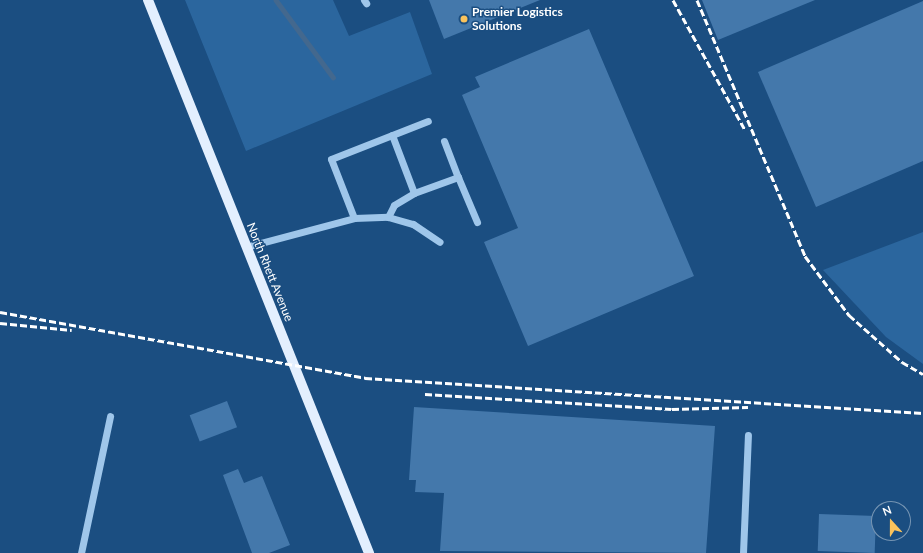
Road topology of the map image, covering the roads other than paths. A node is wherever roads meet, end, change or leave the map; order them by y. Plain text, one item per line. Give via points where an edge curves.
1 (148, 0) edge
2 (428, 121) dead end
3 (392, 135) junction
4 (444, 142) dead end
5 (458, 177) junction
6 (414, 193) junction
7 (388, 217) junction
8 (354, 218) junction
9 (477, 222) dead end
10 (440, 242) dead end
11 (246, 247) junction
12 (110, 416) dead end
13 (748, 435) dead end
14 (81, 553) edge
15 (369, 553) edge
16 (743, 553) edge

1 - 11 main road, North Rhett Avenue
2 - 3 lane
3 - 6 lane
3 - 8 lane via 331,159
4 - 5 lane
5 - 6 lane
5 - 9 lane
6 - 7 lane via 394,205
7 - 8 lane
7 - 10 lane via 414,224
8 - 11 lane
11 - 15 main road, North Rhett Avenue
12 - 14 lane
13 - 16 lane

